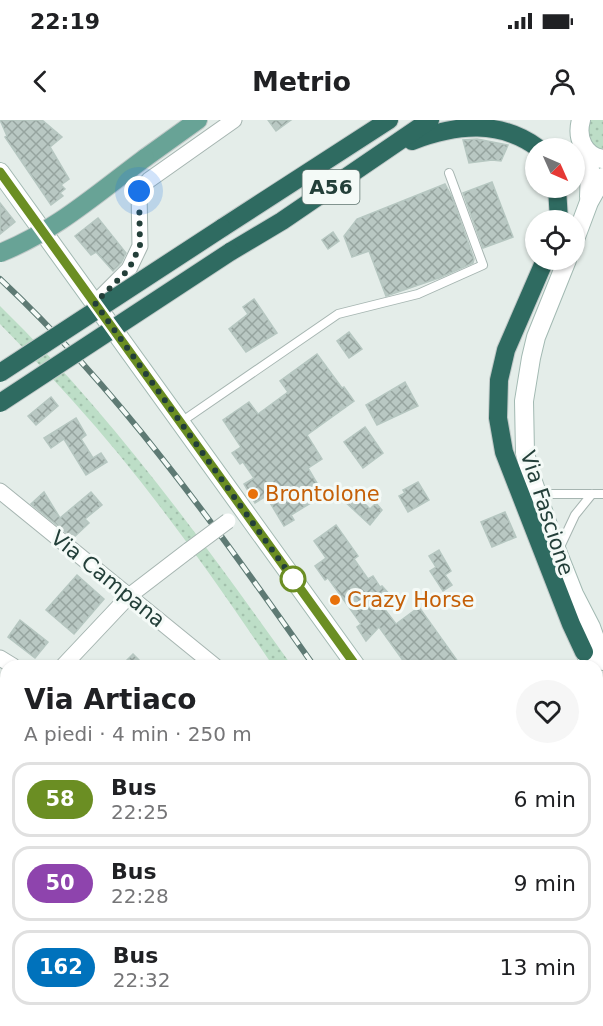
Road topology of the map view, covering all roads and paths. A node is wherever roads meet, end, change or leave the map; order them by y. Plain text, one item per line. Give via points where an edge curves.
1 (198, 120) edge
2 (234, 120) edge
3 (389, 120) edge
4 (430, 120) edge
5 (581, 120) edge
6 (527, 138) edge
7 (581, 138) edge
8 (585, 148) edge
9 (585, 151) edge
10 (383, 152) junction
11 (603, 159) edge
12 (0, 172) edge
13 (449, 173) dead end
14 (603, 177) edge
15 (589, 202) junction
16 (585, 213) edge
17 (0, 253) edge
18 (542, 270) edge
19 (563, 270) edge
20 (95, 303) junction
21 (0, 373) edge
22 (0, 403) edge
23 (180, 423) junction
24 (0, 491) edge
25 (537, 494) junction
26 (592, 494) junction
27 (603, 494) edge
28 (243, 510) junction
29 (557, 551) junction
30 (574, 594) junction
31 (129, 596) junction
32 (587, 659) edge
33 (69, 660) edge
34 (208, 660) edge
35 (352, 660) edge
36 (603, 660) edge

1 - 17 main road, bridge via 52,226
2 - 20 street via 139,191 140,246 129,269
3 - 21 highway, A56, bridge
4 - 10 highway, A56
5 - 7 main road
6 - 10 highway via 509,127 468,123
8 - 11 main road
9 - 15 main road via 590,169
10 - 22 highway, A56, bridge
12 - 20 main road
13 - 23 lane via 483,265 418,294 338,314
14 - 15 main road
15 - 16 main road
18 - 32 highway via 506,350 499,380 498,418 504,452
19 - 25 main road, Via Fascione via 536,337 526,381 525,453
20 - 23 main road
23 - 28 main road
24 - 31 street, Via Campana
25 - 26 lane
25 - 29 main road, Via Fascione
26 - 27 lane
26 - 29 lane via 574,515
28 - 31 street, bridge
28 - 35 main road
29 - 30 main road, Via Fascione
30 - 32 main road, Via Fascione
30 - 36 main road, Via Fascione
31 - 33 street
31 - 34 street, Via Campana

